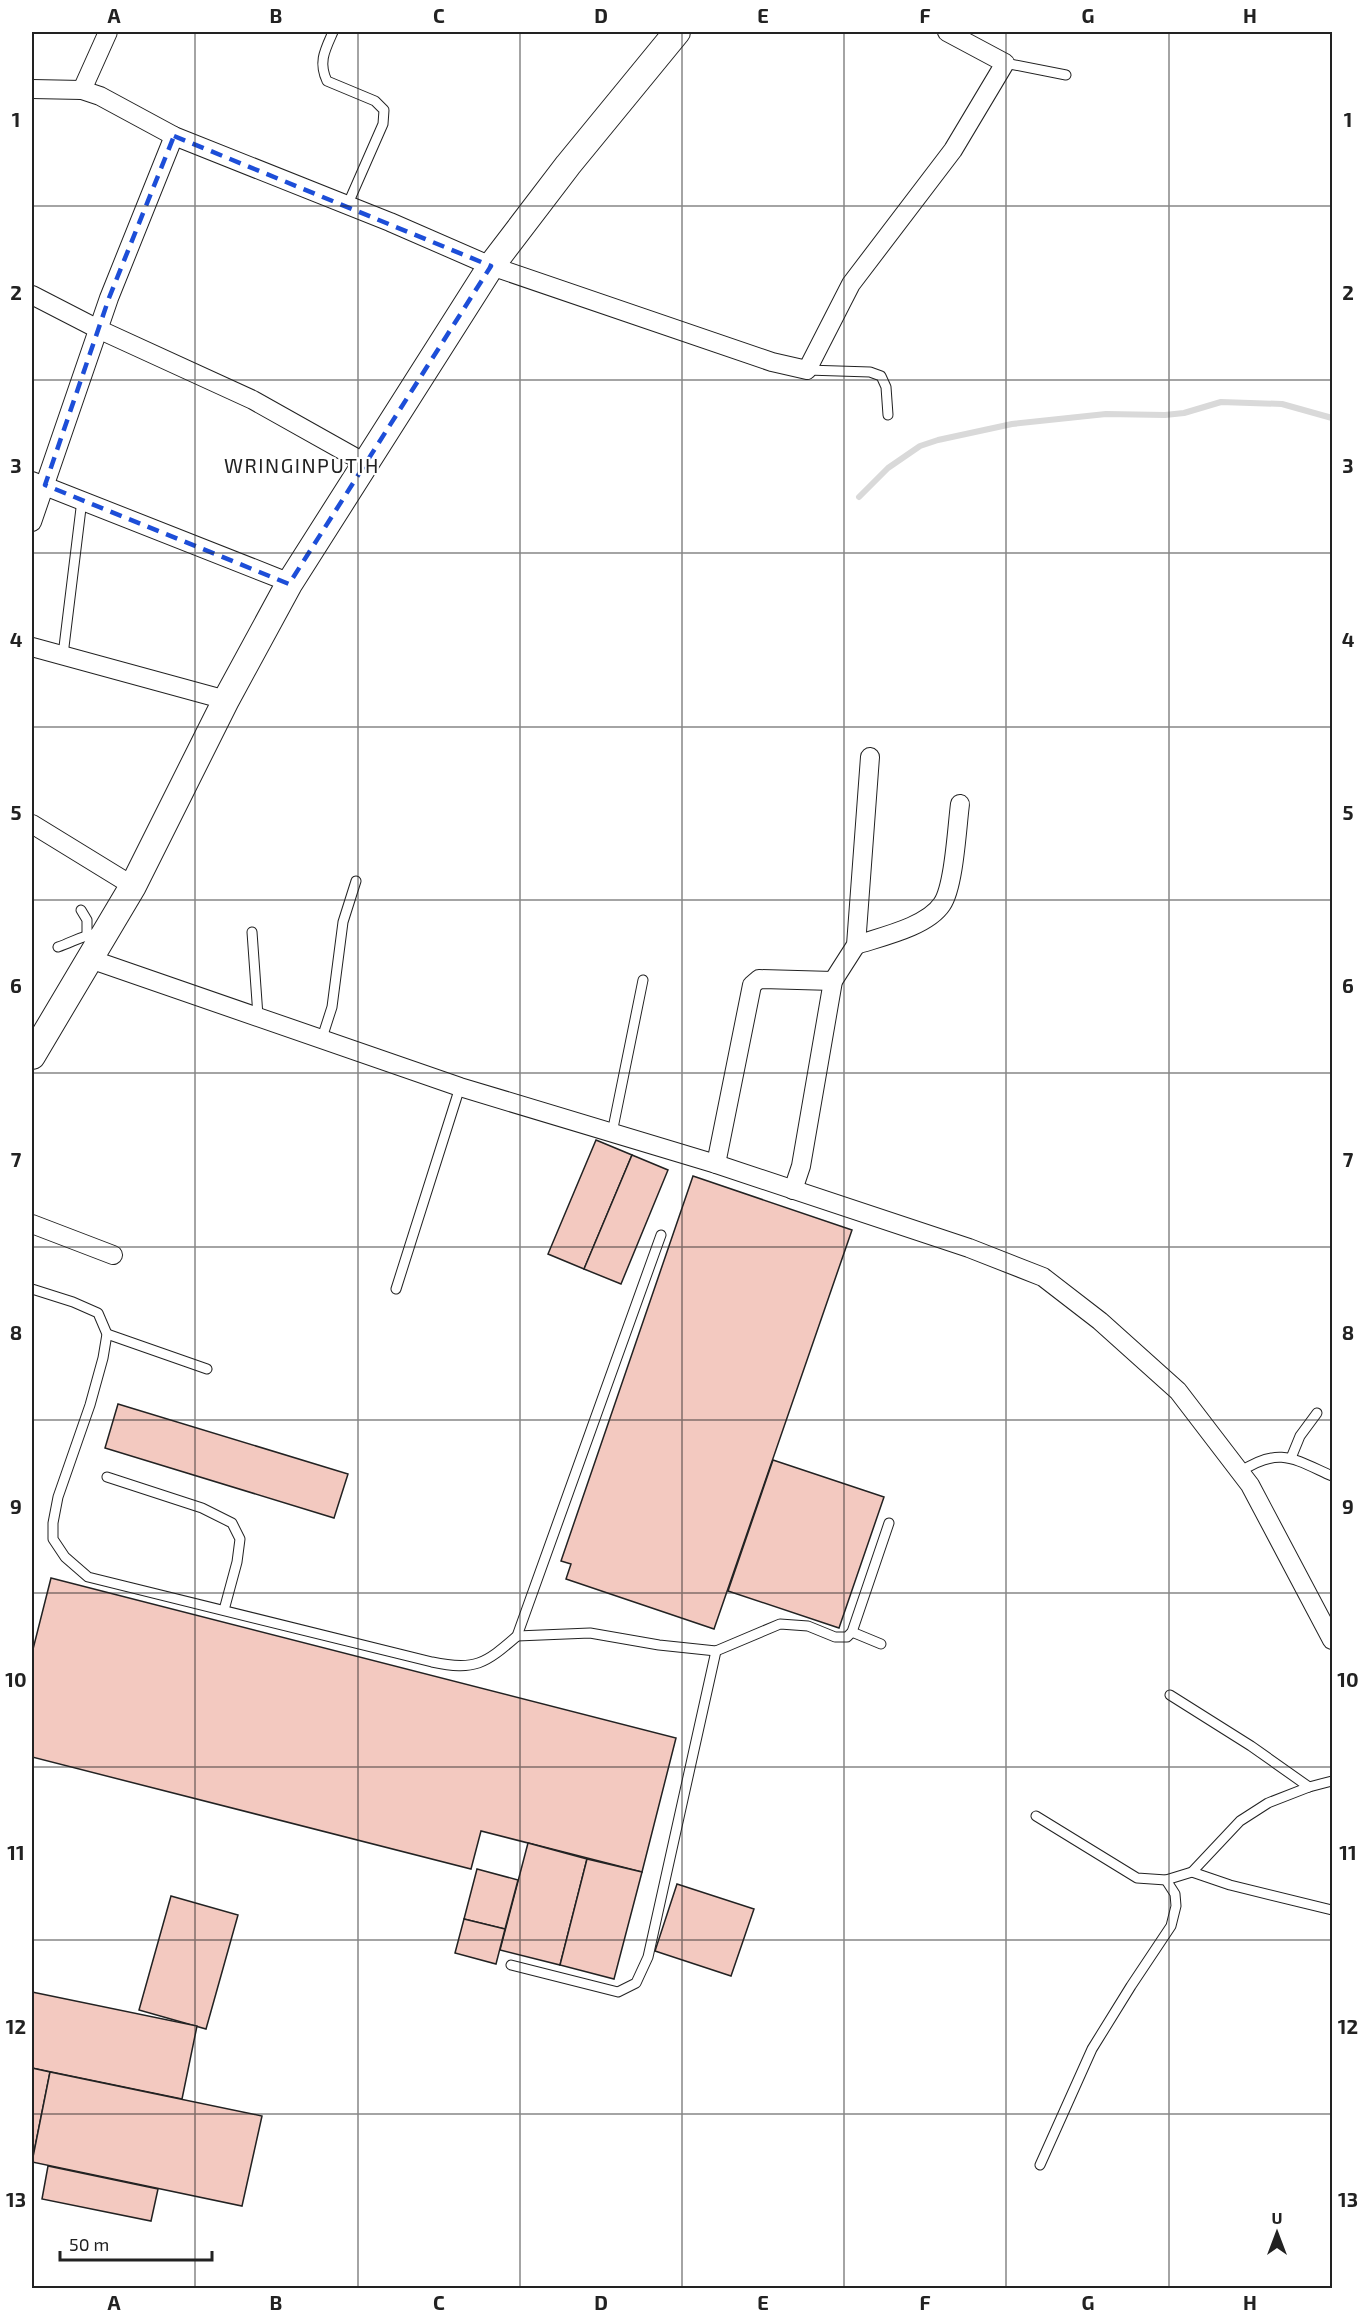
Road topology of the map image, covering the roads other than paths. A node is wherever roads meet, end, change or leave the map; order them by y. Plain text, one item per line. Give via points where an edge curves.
1 (108, 32) edge
2 (333, 32) edge
3 (676, 32) edge
4 (947, 32) edge
5 (1005, 63) junction
6 (1066, 75) dead end
7 (32, 89) edge
8 (82, 90) junction
9 (174, 136) junction
10 (347, 206) junction
11 (491, 266) junction
12 (32, 295) edge
13 (98, 329) junction
14 (807, 370) junction
15 (888, 416) dead end
16 (367, 464) junction
17 (38, 483) edge
18 (82, 500) junction
19 (32, 522) edge
20 (289, 584) junction
21 (32, 647) edge
22 (63, 655) junction
23 (226, 700) junction
24 (870, 757) dead end
25 (960, 804) dead end
26 (32, 824) edge
27 (356, 880) dead end
28 (133, 886) junction
29 (81, 910) dead end
30 (252, 932) dead end
31 (93, 943) junction
32 (855, 945) junction
33 (58, 947) dead end
34 (643, 980) dead end
35 (833, 981) junction
36 (258, 1016) junction
37 (322, 1038) junction
38 (32, 1056) edge
39 (460, 1087) junction
40 (612, 1133) junction
41 (716, 1164) junction
42 (793, 1190) junction
43 (32, 1224) edge
44 (662, 1235) dead end
45 (113, 1256) dead end
46 (32, 1288) edge
47 (396, 1289) dead end
48 (107, 1334) junction
49 (207, 1369) dead end
50 (1317, 1413) dead end
51 (1291, 1458) junction
52 (1240, 1472) junction
53 (1332, 1476) edge
54 (107, 1477) dead end
55 (889, 1523) dead end
56 (224, 1610) junction
57 (852, 1632) junction
58 (517, 1636) junction
59 (1332, 1640) edge
60 (881, 1644) dead end
61 (716, 1651) junction
62 (1170, 1695) dead end
63 (1332, 1781) edge
64 (1309, 1786) junction
65 (1036, 1816) dead end
66 (1192, 1872) junction
67 (1166, 1880) junction
68 (1332, 1910) edge
69 (511, 1965) dead end
70 (1040, 2165) dead end

1 - 8 street
2 - 10 lane via 321,59 327,81 375,100 384,110 383,124
3 - 11 main road
4 - 5 street
5 - 6 lane
5 - 14 street via 953,150 850,284
7 - 8 street
8 - 9 street via 127,109
9 - 10 street
9 - 13 street
10 - 11 street
11 - 14 street via 772,362
11 - 16 main road
12 - 13 street
13 - 16 street via 253,400
13 - 17 street
14 - 15 lane via 870,372 881,376 886,387
16 - 20 main road
17 - 18 street
17 - 19 street
18 - 20 street
18 - 22 lane
20 - 23 main road
21 - 22 street
22 - 23 street
23 - 28 main road
24 - 32 street
25 - 32 street via 950,881 943,904 911,926
26 - 28 street
27 - 37 lane via 343,922 332,1006
28 - 31 main road
29 - 31 lane
30 - 36 lane
31 - 33 lane via 74,942
31 - 36 street
31 - 38 main road
32 - 35 street
34 - 40 lane
35 - 41 street via 759,979 752,985
35 - 42 street via 801,1166
36 - 37 street
37 - 39 street
39 - 40 street
39 - 47 lane
40 - 41 street
41 - 42 street
42 - 52 street via 969,1248 1043,1277 1100,1321 1178,1392
43 - 45 street
44 - 58 lane
46 - 48 lane via 98,1313
48 - 49 lane
48 - 56 lane via 90,1405 58,1497 53,1539 65,1557 88,1577
50 - 51 lane via 1300,1436
51 - 52 lane via 1269,1457
51 - 53 lane
52 - 59 street
54 - 56 lane via 202,1508 232,1523 240,1539
55 - 57 lane
56 - 58 lane via 449,1665 481,1664
57 - 60 lane
57 - 61 lane via 847,1637 835,1637 808,1626 780,1624
58 - 61 lane via 591,1633 659,1646
61 - 69 lane via 648,1957 636,1983 618,1992
62 - 64 lane
63 - 64 lane
64 - 66 lane via 1268,1803 1240,1821
65 - 67 lane via 1137,1878
66 - 67 lane
66 - 68 lane
67 - 70 lane via 1175,1894 1171,1926 1092,2049

